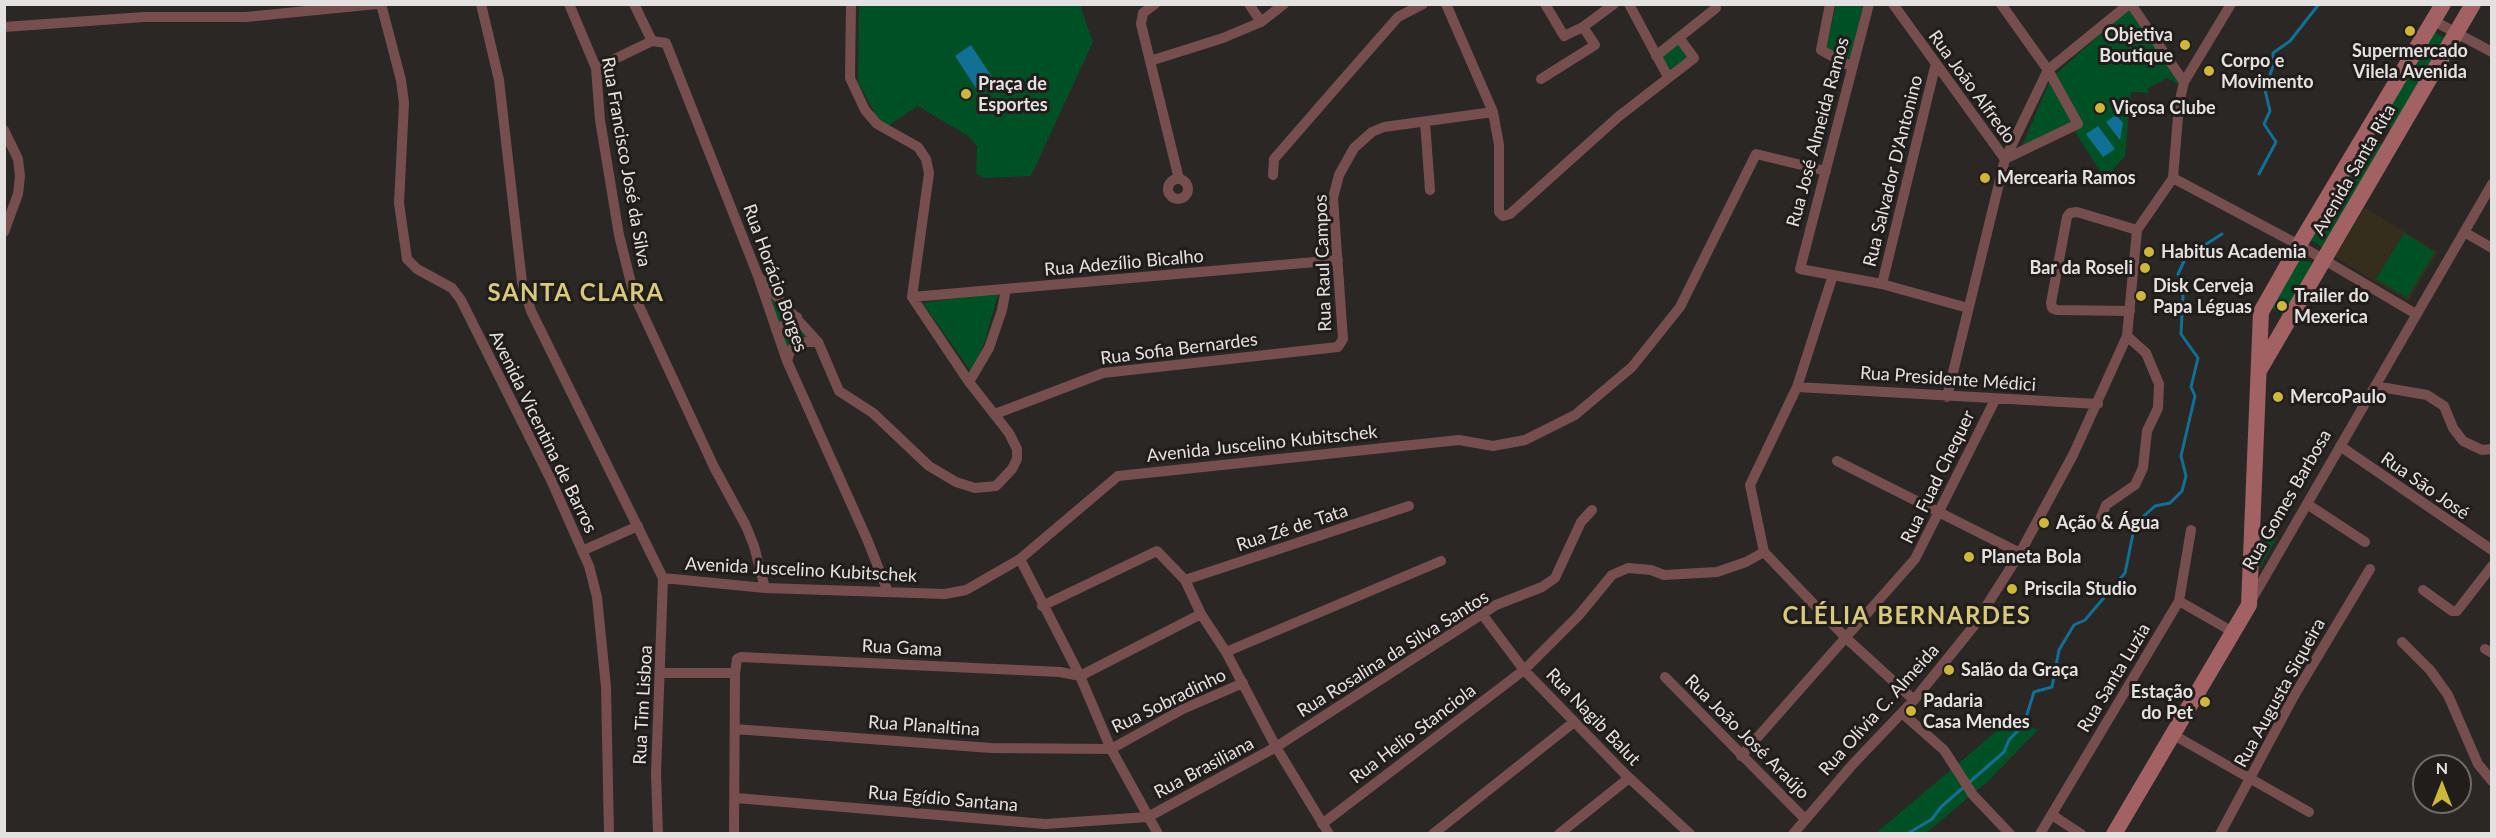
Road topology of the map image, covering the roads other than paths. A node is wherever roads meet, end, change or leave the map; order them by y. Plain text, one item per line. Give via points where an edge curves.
1 (379, 4) edge
2 (481, 4) edge
3 (569, 4) edge
4 (634, 4) edge
5 (851, 4) edge
6 (1155, 4) edge
7 (1249, 4) edge
8 (1284, 4) edge
9 (1423, 4) edge
10 (1446, 4) edge
11 (1545, 4) edge
12 (1614, 4) edge
13 (1629, 4) edge
14 (1830, 4) edge
15 (1869, 4) edge
16 (1893, 4) edge
17 (2001, 4) edge
18 (2130, 4) edge
19 (2231, 4) edge
20 (2443, 4) edge
21 (2473, 4) edge
22 (1716, 8) dead end
23 (2434, 21) junction
24 (1261, 22) junction
25 (4, 27) edge
26 (1583, 27) junction
27 (2457, 32) junction
28 (1680, 39) junction
29 (652, 41) junction
30 (2492, 52) edge
31 (1656, 56) junction
32 (1150, 61) junction
33 (1852, 67) junction
34 (1935, 67) junction
35 (596, 68) junction
36 (2048, 70) junction
37 (1668, 77) junction
38 (1541, 79) dead end
39 (2184, 82) junction
40 (1492, 112) junction
41 (1425, 122) junction
42 (2370, 127) junction
43 (4, 130) edge
44 (2393, 141) junction
45 (2004, 159) junction
46 (1826, 171) junction
47 (1273, 175) dead end
48 (1179, 178) dead end
49 (2173, 178) junction
50 (2492, 184) edge
51 (1430, 190) dead end
52 (2137, 230) junction
53 (4, 232) edge
54 (2464, 232) junction
55 (2299, 245) junction
56 (2492, 248) edge
57 (1338, 260) junction
58 (2323, 261) junction
59 (1833, 274) junction
60 (758, 276) junction
61 (1882, 284) junction
62 (1006, 289) junction
63 (912, 297) junction
64 (1968, 308) junction
65 (2130, 311) junction
66 (2261, 312) junction
67 (2416, 314) junction
68 (797, 317) junction
69 (2286, 325) junction
70 (776, 330) junction
71 (2127, 336) junction
72 (818, 342) junction
73 (1338, 347) joint
74 (787, 361) junction
75 (2260, 370) junction
76 (969, 382) junction
77 (2375, 386) junction
78 (1797, 387) junction
79 (1947, 397) junction
80 (1995, 400) junction
81 (2098, 404) junction
82 (995, 414) junction
83 (2340, 446) junction
84 (2492, 449) edge
85 (1837, 461) dead end
86 (2307, 504) junction
87 (1409, 506) dead end
88 (1592, 510) dead end
89 (1941, 512) junction
90 (2100, 520) dead end
91 (638, 526) junction
92 (2191, 530) dead end
93 (2365, 542) dead end
94 (582, 550) junction
95 (2492, 550) edge
96 (1764, 552) junction
97 (2020, 553) junction
98 (1020, 559) junction
99 (1441, 561) dead end
100 (2492, 566) edge
101 (2370, 568) dead end
102 (663, 578) junction
103 (1185, 580) junction
104 (765, 588) junction
105 (2423, 590) dead end
106 (888, 592) junction
107 (2179, 601) junction
108 (2249, 605) junction
109 (1042, 606) junction
110 (1201, 614) junction
111 (1482, 614) junction
112 (2233, 632) junction
113 (1846, 638) junction
114 (2402, 642) dead end
115 (1226, 652) junction
116 (1524, 670) junction
117 (662, 673) junction
118 (735, 673) junction
119 (1080, 676) junction
120 (1665, 677) dead end
121 (1243, 683) junction
122 (1914, 700) junction
123 (1902, 713) junction
124 (1574, 722) junction
125 (735, 729) junction
126 (2172, 734) junction
127 (1276, 747) junction
128 (1111, 749) junction
129 (1741, 756) junction
130 (1629, 778) junction
131 (2250, 778) junction
132 (2492, 781) edge
133 (736, 798) junction
134 (2309, 812) dead end
135 (2052, 814) junction
136 (1148, 817) junction
137 (1805, 819) junction
138 (1322, 824) junction
139 (609, 834) edge
140 (658, 834) edge
141 (734, 834) edge
142 (1158, 834) edge
143 (1329, 834) edge
144 (1432, 834) edge
145 (1559, 834) edge
146 (1690, 834) edge
147 (1793, 834) edge
148 (2010, 834) edge
149 (2040, 834) edge
150 (2081, 834) edge
151 (2114, 834) edge
152 (2220, 834) edge

1 - 25 street via 246,17 132,18
1 - 94 street, Avenida Vicentina de Barros via 404,103 399,203 407,259 452,288 461,300
2 - 91 street via 499,80 522,282 531,311
3 - 35 street, Rua Francisco José da Silva
4 - 29 street
5 - 63 street via 850,78 865,110 877,124 918,147 926,159 928,173
6 - 32 street via 1143,13 1141,24
7 - 24 street
8 - 24 street
9 - 47 street via 1398,18 1334,90 1274,159
10 - 40 street
11 - 26 street via 1564,36
12 - 26 street
13 - 31 street
14 - 33 street via 1821,51
15 - 33 street, Rua José Almeida Ramos
16 - 34 street, Rua João Alfredo
17 - 36 street
18 - 36 street
18 - 39 street
19 - 39 street
20 - 23 street, Avenida Santa Rita
21 - 27 street, Avenida Santa Rita
22 - 28 street
23 - 27 street
23 - 42 street, Avenida Santa Rita
24 - 32 street via 1191,50
26 - 38 street via 1595,45
27 - 30 street
27 - 44 street, Avenida Santa Rita
28 - 31 street
28 - 37 street via 1694,58
29 - 35 street
29 - 60 street, Rua Horácio Borges via 662,41 670,49
31 - 37 street
32 - 48 street
33 - 46 street, Rua José Almeida Ramos
34 - 45 street, Rua João Alfredo
34 - 61 street, Rua Salvador D'Antonino
35 - 104 street, Rua Francisco José da Silva via 600,120 619,235 634,295 714,467 746,526
36 - 45 street
36 - 45 street via 2078,124
37 - 40 street via 1503,216 1499,212 1499,144
39 - 49 street
40 - 41 street, Rua Raul Campos
41 - 51 street
41 - 57 street, Rua Raul Campos via 1384,127 1363,139 1349,156 1333,198
42 - 44 street
42 - 55 street, Avenida Santa Rita
43 - 53 street via 18,159 20,176 18,194
44 - 58 street, Avenida Santa Rita
45 - 64 street
46 - 59 street, Rua José Almeida Ramos via 1800,268
46 - 98 street, Avenida Juscelino Kubitschek via 1756,154 1680,307 1632,367 1575,415 1525,440 1492,446 1459,440 1118,476
49 - 52 street
49 - 55 street
50 - 54 street, Rua Gomes Barbosa
52 - 65 street, Rua Olívia C. Almeida
52 - 65 street via 2070,213 2051,303 2057,310
54 - 56 street
54 - 67 street, Rua Gomes Barbosa
55 - 58 street
55 - 66 street, Avenida Santa Rita
57 - 62 street, Rua Adezílio Bicalho
57 - 73 street, Rua Raul Campos via 1343,339
58 - 67 street
58 - 69 street, Avenida Santa Rita
59 - 61 street
59 - 78 street
60 - 68 street
60 - 70 street, Rua Horácio Borges
61 - 64 street
62 - 63 street, Rua Adezílio Bicalho
62 - 76 street via 989,348
63 - 76 street
64 - 79 street
65 - 71 street, Rua Olívia C. Almeida
66 - 69 street
66 - 75 street, Avenida Santa Rita
67 - 77 street, Rua Gomes Barbosa
68 - 70 street
68 - 72 street
69 - 75 street, Avenida Santa Rita
70 - 74 street, Rua Horácio Borges
71 - 81 street, Rua Olívia C. Almeida
71 - 90 street via 2146,353 2159,384 2158,408 2147,431 2143,468 2135,485 2106,505
72 - 74 street via 797,342
72 - 82 street via 839,391 873,413 929,466 956,482 975,488 996,486 1017,459 1017,449
73 - 82 street, Rua Sofia Bernardes via 1103,373
74 - 106 street, Rua Horácio Borges
75 - 108 street
76 - 82 street
77 - 83 street, Rua Gomes Barbosa
77 - 84 street via 2427,395 2444,406 2463,441 2482,450
78 - 79 street, Rua Presidente Médici
78 - 96 street via 1750,485
79 - 80 street, Rua Presidente Médici
80 - 81 street, Rua Presidente Médici
80 - 89 street, Rua Fuad Chequer
81 - 97 street, Rua Olívia C. Almeida
83 - 86 street, Rua Gomes Barbosa
83 - 95 street, Rua São José
85 - 89 street
86 - 93 street
86 - 108 street, Rua Gomes Barbosa
87 - 103 street, Rua Zé de Tata
88 - 111 street, Rua Rosalina da Silva Santos via 1581,522 1555,578
89 - 97 street
89 - 113 street, Rua Fuad Chequer via 1916,559
91 - 94 street
91 - 102 street
92 - 107 street, Rua Santa Luzia
94 - 139 street, Avenida Vicentina de Barros via 597,597 602,633
96 - 113 street
96 - 116 street, Rua Helio Stanciola via 1716,572 1664,574 1628,568 1612,575
97 - 122 street, Rua Olívia C. Almeida via 1973,627
98 - 106 street, Avenida Juscelino Kubitschek via 966,590 945,594
98 - 109 street
99 - 115 street
100 - 105 street via 2457,611
101 - 131 street, Rua Augusta Siqueira
102 - 104 street, Avenida Juscelino Kubitschek
102 - 117 street, Rua Tim Lisboa
103 - 109 street via 1157,551
103 - 110 street
104 - 106 street, Avenida Juscelino Kubitschek
107 - 112 street
107 - 135 street, Rua Santa Luzia
108 - 112 street, Rua Gomes Barbosa
109 - 119 street
110 - 115 street
110 - 119 street
111 - 116 street, Rua Nagib Balut
111 - 127 street, Rua Rosalina da Silva Santos
112 - 126 street, Rua Gomes Barbosa
113 - 122 street
113 - 129 street, Rua Fuad Chequer
114 - 132 street via 2448,695 2478,764
115 - 121 street
116 - 124 street, Rua Nagib Balut
116 - 138 street, Rua Helio Stanciola
117 - 118 street
117 - 140 street, Rua Tim Lisboa via 656,774
118 - 119 street, Rua Gama via 737,659 741,657
118 - 125 street
119 - 128 street
120 - 129 street, Rua João José Araújo
121 - 127 street
121 - 128 street, Rua Sobradinho via 1183,709
122 - 123 street, Rua Olívia C. Almeida
123 - 137 street, Rua Olívia C. Almeida
123 - 148 street via 1944,750 1973,795
124 - 130 street, Rua Nagib Balut
124 - 144 street
125 - 128 street, Rua Planaltina via 991,748
125 - 133 street
126 - 131 street
126 - 151 street, Rua Gomes Barbosa
127 - 136 street, Rua Brasiliana
127 - 138 street
128 - 136 street
129 - 137 street, Rua João José Araújo
130 - 145 street
130 - 146 street, Rua Nagib Balut
131 - 134 street
131 - 152 street, Rua Augusta Siqueira
133 - 136 street, Rua Egídio Santana via 1045,824
133 - 141 street
135 - 149 street, Rua Santa Luzia
135 - 150 street
136 - 142 street
137 - 147 street, Rua Olívia C. Almeida
138 - 143 street

